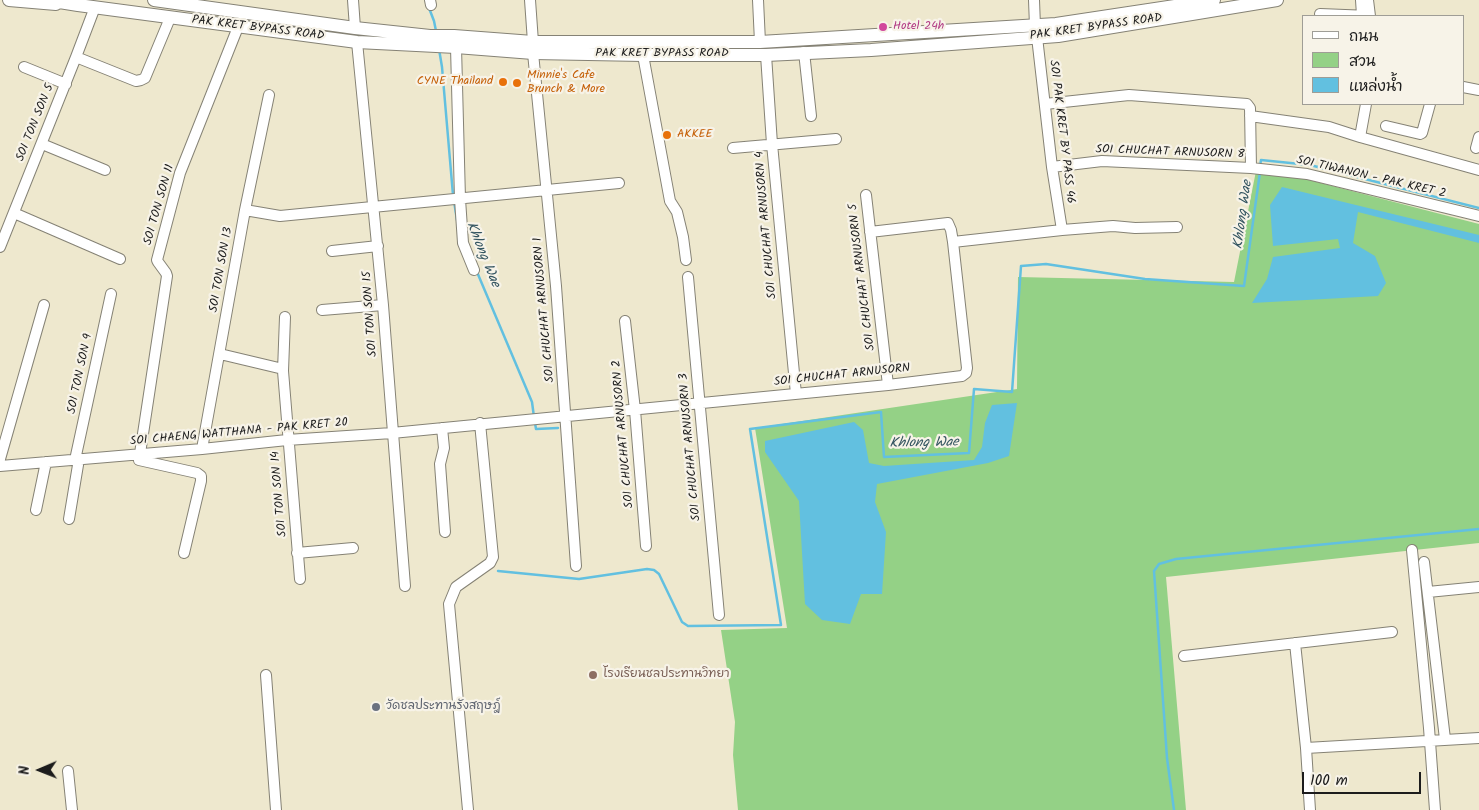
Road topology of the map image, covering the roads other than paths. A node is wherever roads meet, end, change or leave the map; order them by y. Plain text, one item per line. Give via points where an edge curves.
1 (9, 0) edge
2 (47, 0) edge
3 (154, 0) edge
4 (353, 0) edge
5 (530, 0) edge
6 (758, 0) edge
7 (1034, 0) edge
8 (1214, 0) edge
9 (1277, 0) edge
10 (1361, 0) edge
11 (1368, 0) edge
12 (178, 2) edge
13 (78, 5) junction
14 (95, 8) junction
15 (1320, 14) dead end
16 (1344, 15) edge
17 (1367, 15) edge
18 (1367, 15) edge
19 (170, 18) junction
20 (238, 27) junction
21 (355, 28) junction
22 (1036, 31) junction
23 (430, 41) junction
24 (357, 42) junction
25 (760, 42) junction
26 (455, 43) junction
27 (533, 47) junction
28 (804, 52) junction
29 (643, 55) junction
30 (766, 55) junction
31 (76, 57) junction
32 (24, 67) dead end
33 (66, 84) junction
34 (1464, 87) edge
35 (1479, 90) edge
36 (269, 95) dead end
37 (1045, 104) junction
38 (1366, 105) edge
39 (1430, 105) edge
40 (811, 116) dead end
41 (1250, 116) junction
42 (1386, 126) dead end
43 (1360, 137) junction
44 (1479, 137) edge
45 (836, 139) dead end
46 (42, 144) junction
47 (772, 144) junction
48 (733, 148) dead end
49 (1476, 148) dead end
50 (1052, 166) junction
51 (1257, 169) junction
52 (105, 170) dead end
53 (1479, 170) edge
54 (619, 183) dead end
55 (546, 191) junction
56 (866, 196) dead end
57 (458, 199) junction
58 (374, 207) junction
59 (245, 210) junction
60 (14, 213) junction
61 (1479, 216) edge
62 (1177, 227) dead end
63 (1062, 230) junction
64 (870, 232) junction
65 (953, 242) junction
66 (378, 246) junction
67 (0, 247) edge
68 (332, 251) dead end
69 (120, 259) dead end
70 (686, 260) dead end
71 (474, 270) dead end
72 (688, 277) dead end
73 (111, 294) dead end
74 (44, 305) dead end
75 (383, 305) junction
76 (322, 310) dead end
77 (285, 317) dead end
78 (626, 321) dead end
79 (220, 354) junction
80 (283, 369) junction
81 (888, 384) junction
82 (796, 394) junction
83 (700, 403) junction
84 (635, 410) junction
85 (566, 416) junction
86 (480, 423) junction
87 (442, 428) junction
88 (392, 433) junction
89 (287, 440) junction
90 (202, 449) junction
91 (140, 454) junction
92 (0, 459) edge
93 (77, 460) junction
94 (46, 462) junction
95 (0, 466) edge
96 (36, 510) dead end
97 (69, 519) dead end
98 (445, 532) dead end
99 (646, 546) dead end
100 (353, 548) dead end
101 (1412, 550) dead end
102 (184, 553) dead end
103 (297, 553) junction
104 (1424, 562) dead end
105 (576, 566) dead end
106 (300, 579) dead end
107 (405, 586) dead end
108 (1479, 586) edge
109 (1428, 592) junction
110 (719, 615) dead end
111 (1392, 632) dead end
112 (1295, 643) junction
113 (1184, 656) dead end
114 (266, 675) dead end
115 (1479, 738) edge
116 (1430, 740) junction
117 (1445, 740) junction
118 (1306, 748) junction
119 (68, 771) dead end
120 (72, 810) edge
121 (276, 810) edge
122 (468, 810) edge
123 (1310, 810) edge
124 (1435, 810) edge

1 - 13 main road
2 - 13 main road, PAK KRET BYPASS ROAD
3 - 12 main road, PAK KRET BYPASS ROAD
4 - 21 street
5 - 27 street, SOI CHUCHAT ARNUSORN 1
6 - 25 street
7 - 22 street, SOI PAK KRET BY PASS 46
8 - 22 main road, PAK KRET BYPASS ROAD via 1056,24
9 - 22 main road, PAK KRET BYPASS ROAD via 1058,36
10 - 17 street
11 - 18 street
12 - 21 main road, PAK KRET BYPASS ROAD
13 - 14 main road, PAK KRET BYPASS ROAD
14 - 19 main road, PAK KRET BYPASS ROAD
14 - 31 street, SOI TON SON 5
15 - 16 street
19 - 20 main road, PAK KRET BYPASS ROAD
19 - 31 street via 145,78 141,80 136,81
20 - 24 main road, PAK KRET BYPASS ROAD
20 - 91 street, SOI TON SON 11 via 180,174 158,260 166,276
21 - 23 main road, PAK KRET BYPASS ROAD
22 - 25 main road, PAK KRET BYPASS ROAD
22 - 28 main road, PAK KRET BYPASS ROAD via 871,50
22 - 37 street, SOI PAK KRET BY PASS 46
23 - 24 main road, PAK KRET BYPASS ROAD
23 - 26 main road, PAK KRET BYPASS ROAD
24 - 58 street, SOI TON SON 15
25 - 27 main road, PAK KRET BYPASS ROAD
26 - 27 main road, PAK KRET BYPASS ROAD
26 - 57 street
27 - 29 main road, PAK KRET BYPASS ROAD
27 - 55 street, SOI CHUCHAT ARNUSORN 1
28 - 30 main road, PAK KRET BYPASS ROAD
28 - 40 street
29 - 30 main road, PAK KRET BYPASS ROAD
29 - 70 street via 670,200 677,212
30 - 47 street, SOI CHUCHAT ARNUSORN 4
31 - 33 street, SOI TON SON 5
32 - 33 street
33 - 46 street, SOI TON SON 5
34 - 35 street
36 - 59 street, SOI TON SON 13
37 - 41 street via 1130,95 1244,103 1250,108
37 - 50 street, SOI PAK KRET BY PASS 46
38 - 43 street
39 - 42 street via 1420,134
41 - 43 street via 1328,127
41 - 51 street
43 - 53 street
44 - 49 street
45 - 47 street
46 - 52 street
46 - 60 street, SOI TON SON 5
47 - 48 street
47 - 82 street, SOI CHUCHAT ARNUSORN 4
50 - 51 street, SOI CHUCHAT ARNUSORN 8 via 1102,162
50 - 63 street, SOI PAK KRET BY PASS 46
51 - 61 street, SOI TIWANON - PAK KRET 2 via 1307,174
54 - 55 street
55 - 57 street
55 - 85 street, SOI CHUCHAT ARNUSORN 1
56 - 64 street, SOI CHUCHAT ARNUSORN 5
57 - 58 street
57 - 71 street via 463,239
58 - 59 street via 274,216
58 - 66 street, SOI TON SON 15
59 - 79 street, SOI TON SON 13
60 - 67 street, SOI TON SON 5
60 - 69 street
62 - 63 street via 1113,226
63 - 65 street
64 - 65 street via 948,223
64 - 81 street, SOI CHUCHAT ARNUSORN 5
65 - 81 street, SOI CHUCHAT ARNUSORN via 966,373
66 - 68 street
66 - 75 street, SOI TON SON 15
72 - 83 street, SOI CHUCHAT ARNUSORN 3
73 - 93 street, SOI TON SON 9
74 - 92 street
75 - 76 street
75 - 88 street, SOI TON SON 15
77 - 80 street, SOI TON SON 14
78 - 84 street, SOI CHUCHAT ARNUSORN 2
79 - 80 street
79 - 90 street, SOI TON SON 13
80 - 89 street, SOI TON SON 14
81 - 82 street, SOI CHUCHAT ARNUSORN
82 - 83 street, SOI CHUCHAT ARNUSORN
83 - 84 street, SOI CHUCHAT ARNUSORN
83 - 110 street, SOI CHUCHAT ARNUSORN 3
84 - 85 street, SOI CHUCHAT ARNUSORN
84 - 99 street, SOI CHUCHAT ARNUSORN 2
85 - 86 street, SOI CHUCHAT ARNUSORN
85 - 105 street, SOI CHUCHAT ARNUSORN 1
86 - 87 street, SOI CHAENG WATTHANA - PAK KRET 20
86 - 122 street via 492,560 456,587 449,604
87 - 88 street, SOI CHAENG WATTHANA - PAK KRET 20
87 - 98 street via 444,448 440,464
88 - 89 street, SOI CHAENG WATTHANA - PAK KRET 20
88 - 107 street, SOI TON SON 15
89 - 90 street, SOI CHAENG WATTHANA - PAK KRET 20
89 - 103 street, SOI TON SON 14
90 - 91 street, SOI CHAENG WATTHANA - PAK KRET 20
91 - 93 street, SOI CHAENG WATTHANA - PAK KRET 20
91 - 102 street via 139,460 200,476
93 - 94 street, SOI CHAENG WATTHANA - PAK KRET 20
93 - 97 street, SOI TON SON 9
94 - 95 street, SOI CHAENG WATTHANA - PAK KRET 20
94 - 96 street
100 - 103 street
101 - 116 street
103 - 106 street, SOI TON SON 14
104 - 109 street
108 - 109 street
109 - 117 street
111 - 112 street
112 - 113 street
112 - 118 street
114 - 121 street
115 - 117 street
116 - 117 street
116 - 118 street
116 - 124 street
118 - 123 street
119 - 120 street

